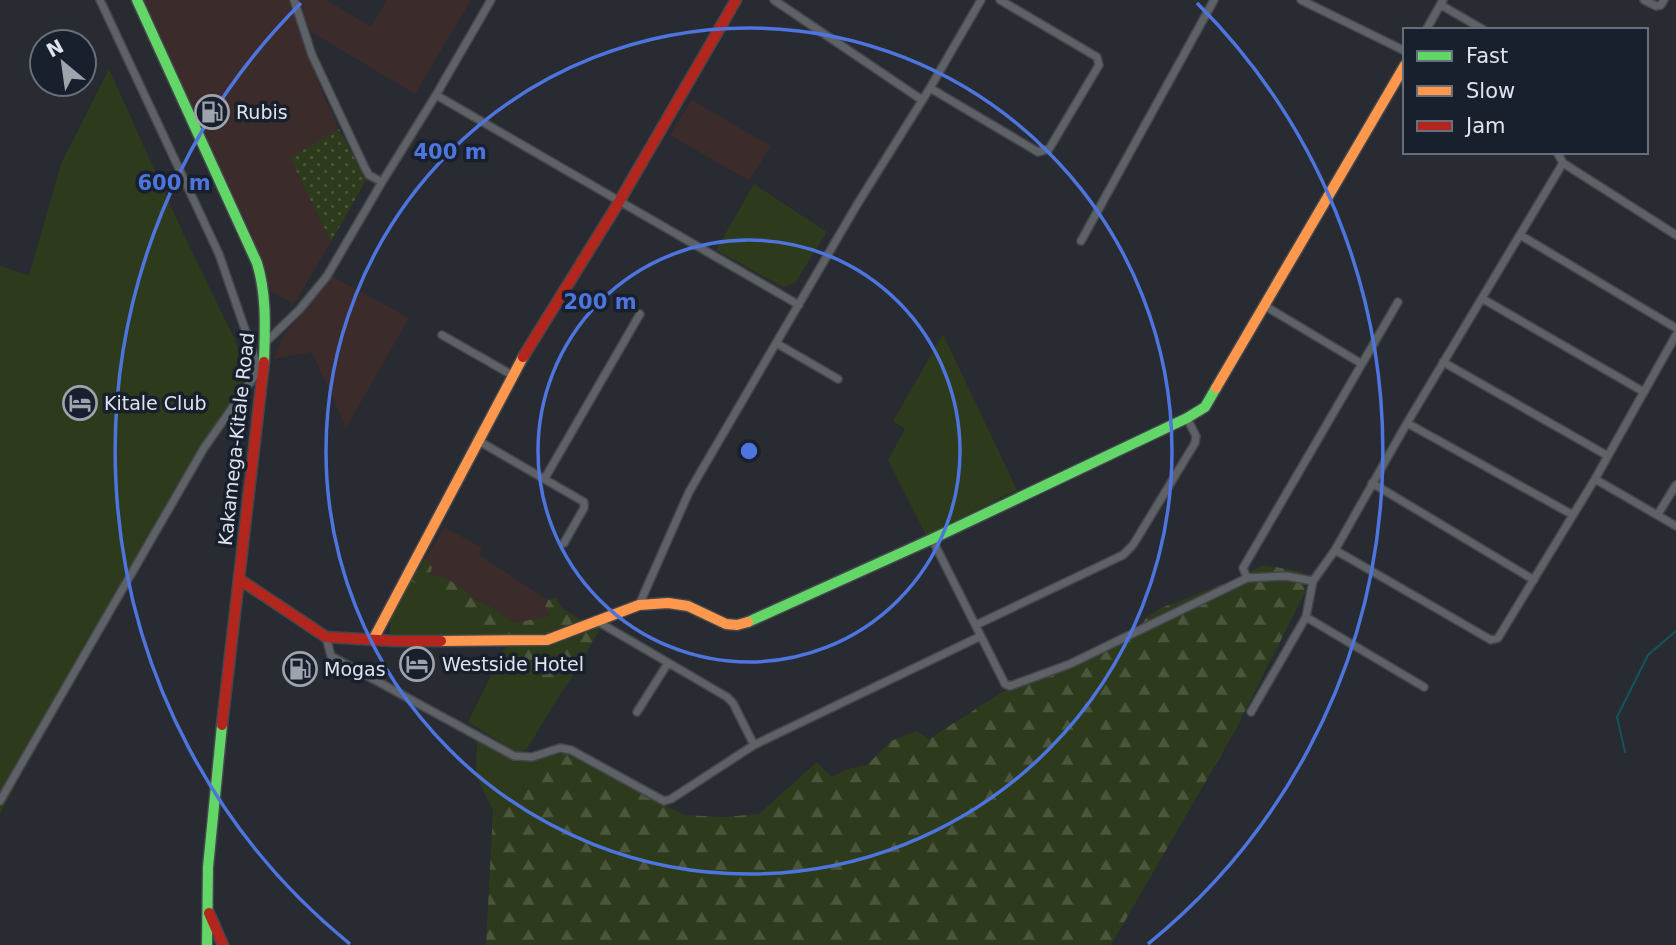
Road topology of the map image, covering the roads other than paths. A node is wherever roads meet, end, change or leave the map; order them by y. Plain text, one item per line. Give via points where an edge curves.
1 (100, 0) edge
2 (137, 0) edge
3 (294, 0) edge
4 (491, 0) edge
5 (736, 0) edge
6 (774, 0) edge
7 (981, 0) edge
8 (1000, 0) edge
9 (1214, 0) edge
10 (1301, 0) edge
11 (1644, 0) edge
12 (1664, 0) edge
13 (1442, 3) edge
14 (1427, 28) edge
15 (1480, 28) edge
16 (1403, 50) edge
17 (1403, 68) edge
18 (930, 88) junction
19 (436, 95) junction
20 (922, 100) junction
21 (1558, 154) edge
22 (1563, 163) junction
23 (382, 182) junction
24 (619, 202) junction
25 (1520, 235) junction
26 (1676, 235) edge
27 (1081, 241) dead end
28 (1483, 299) junction
29 (1398, 302) dead end
30 (799, 305) junction
31 (1265, 306) junction
32 (640, 314) dead end
33 (1676, 328) edge
34 (442, 335) dead end
35 (1676, 335) edge
36 (266, 343) junction
37 (776, 343) junction
38 (1443, 362) junction
39 (1362, 364) junction
40 (262, 366) junction
41 (512, 375) junction
42 (838, 379) dead end
43 (1644, 392) junction
44 (1187, 418) junction
45 (1406, 423) junction
46 (477, 439) junction
47 (1608, 456) junction
48 (545, 478) junction
49 (1595, 479) junction
50 (1372, 483) junction
51 (1676, 485) edge
52 (1658, 514) junction
53 (1573, 515) junction
54 (1676, 526) edge
55 (932, 539) junction
56 (564, 542) dead end
57 (1335, 550) junction
58 (1247, 578) junction
59 (239, 579) junction
60 (1534, 580) junction
61 (1313, 581) junction
62 (639, 605) junction
63 (1306, 617) junction
64 (595, 620) junction
65 (976, 625) junction
66 (981, 636) junction
67 (326, 637) junction
68 (373, 640) junction
69 (668, 663) junction
70 (1424, 687) dead end
71 (637, 712) dead end
72 (1251, 712) dead end
73 (754, 745) junction
74 (0, 802) edge
75 (206, 907) junction
76 (207, 945) edge
77 (223, 945) edge

1 - 40 street via 219,254
2 - 36 main road, Kakamega-Kitale Road via 252,249 263,282
3 - 23 street via 312,55 365,168
4 - 19 street
5 - 24 main road
6 - 20 street
7 - 18 street
8 - 18 street via 1099,61 1049,149 1038,152
9 - 27 street
10 - 16 street
11 - 12 street via 1656,6
13 - 14 street
13 - 15 street
17 - 31 main road
18 - 20 street
19 - 23 street
19 - 24 street
20 - 30 street
21 - 22 street
22 - 25 street
22 - 26 street
23 - 36 street via 327,276
24 - 30 street
24 - 41 main road
25 - 28 street
25 - 33 street
28 - 38 street
28 - 43 street
29 - 39 street
30 - 37 street
31 - 39 street
31 - 44 main road via 1209,403
32 - 48 street
34 - 41 street
35 - 43 street
36 - 40 main road, Kakamega-Kitale Road
37 - 42 street
37 - 62 street via 689,492
38 - 45 street
38 - 47 street
39 - 58 street via 1243,568
40 - 59 main road, Kakamega-Kitale Road
40 - 74 street via 204,448
41 - 46 main road
43 - 47 street
44 - 55 main road
44 - 65 street via 1195,443 1123,555
45 - 50 street
45 - 53 street
46 - 48 street
46 - 68 main road
47 - 49 street
48 - 56 street via 584,502
49 - 52 street
49 - 53 street
50 - 57 street
50 - 60 street
51 - 52 street
52 - 54 street
53 - 60 street
55 - 62 main road via 746,623 726,624 678,603
55 - 65 street
57 - 60 street via 1491,640 1498,638
57 - 61 street
58 - 61 street via 1286,576
58 - 66 street via 1070,664 1010,686
59 - 67 main road
59 - 75 main road, Kakamega-Kitale Road
61 - 63 street
62 - 64 main road
63 - 70 street
63 - 72 street
64 - 68 main road via 539,641
64 - 69 street
65 - 66 street
66 - 73 street
67 - 68 main road
67 - 73 street via 331,656 514,756 571,750 664,801
69 - 71 street
69 - 73 street via 730,700
75 - 76 main road, Kakamega-Kitale Road
75 - 77 main road, Kakamega-Kitale Road

